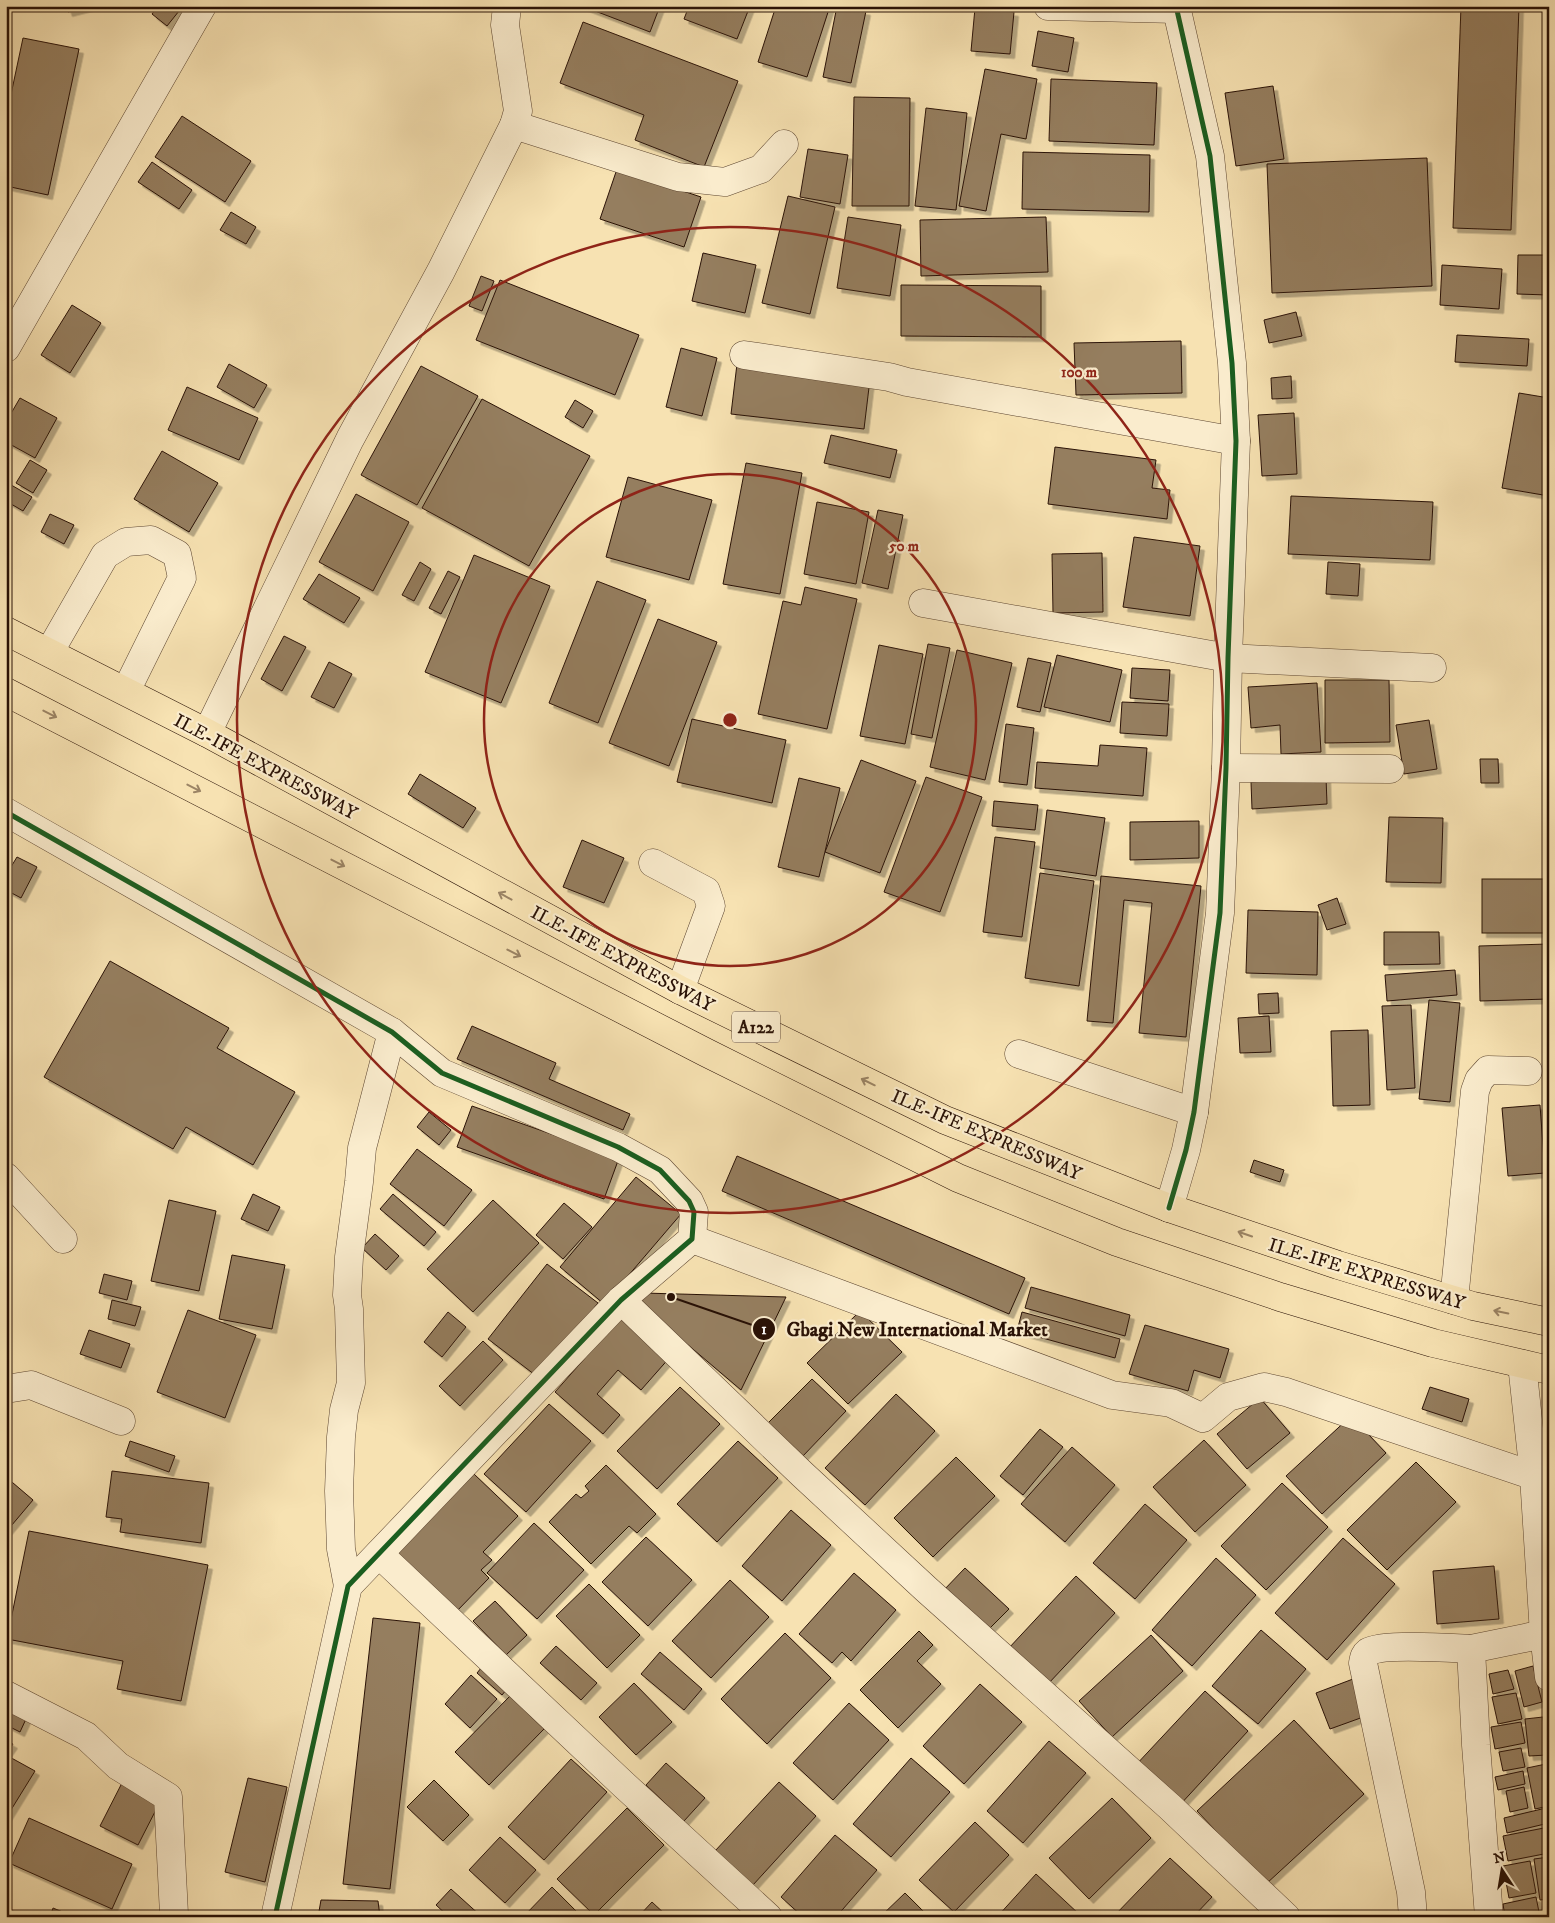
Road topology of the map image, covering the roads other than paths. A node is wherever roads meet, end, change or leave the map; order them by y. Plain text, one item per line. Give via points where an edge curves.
1 (202, 6) edge
2 (508, 6) edge
3 (1048, 6) edge
4 (1177, 8) edge
5 (514, 125) junction
6 (784, 144) dead end
7 (6, 348) edge
8 (744, 355) dead end
9 (1236, 440) junction
10 (923, 603) dead end
11 (6, 631) edge
12 (50, 651) junction
13 (1228, 658) junction
14 (1432, 668) dead end
15 (126, 691) junction
16 (6, 692) edge
17 (207, 733) junction
18 (1226, 768) junction
19 (1390, 769) dead end
20 (6, 812) edge
21 (653, 863) dead end
22 (680, 990) junction
23 (392, 1032) junction
24 (1019, 1054) dead end
25 (1528, 1070) dead end
26 (1194, 1112) junction
27 (6, 1177) edge
28 (1169, 1208) junction
29 (63, 1239) dead end
30 (692, 1239) junction
31 (621, 1300) junction
32 (1454, 1300) junction
33 (1549, 1322) edge
34 (1522, 1364) junction
35 (1549, 1370) edge
36 (6, 1389) edge
37 (121, 1421) dead end
38 (1534, 1476) junction
39 (379, 1554) junction
40 (348, 1586) junction
41 (1544, 1634) junction
42 (1472, 1649) junction
43 (1549, 1677) edge
44 (6, 1695) edge
45 (174, 1914) dead end
46 (275, 1917) edge
47 (768, 1917) edge
48 (1286, 1917) edge
49 (1413, 1917) edge
50 (1489, 1917) edge

1 - 7 street
2 - 5 street via 505,25 518,111
3 - 4 street
4 - 9 street via 1210,156 1232,363
5 - 6 street via 678,178 725,182 761,169
5 - 17 street via 441,271 350,440
8 - 9 street via 889,377
9 - 13 street
10 - 13 street
11 - 12 highway, ILE-IFE EXPRESSWAY / A122
12 - 15 highway, ILE-IFE EXPRESSWAY / A122
12 - 15 street via 105,555 126,542 151,540 177,554 182,578
13 - 14 street
13 - 18 street
15 - 17 highway, ILE-IFE EXPRESSWAY / A122
16 -> 34 highway, A122 via 958,1178 1118,1242 1280,1297 1433,1343
22 -> 17 highway, ILE-IFE EXPRESSWAY / A122
18 - 19 street
18 - 26 street via 1220,913
20 - 23 street
21 - 22 street via 706,891 711,906
28 -> 22 highway, ILE-IFE EXPRESSWAY / A122 via 945,1120
23 - 30 street via 442,1073 618,1148 660,1170 690,1201 694,1212
23 - 40 street via 362,1148 348,1256 351,1383 341,1437 339,1492 341,1549
24 - 26 street
25 - 32 street via 1488,1070 1478,1080
26 - 28 street
27 - 29 street
32 -> 28 highway, ILE-IFE EXPRESSWAY / A122
30 - 31 street
30 - 38 street via 1112,1395 1171,1403 1203,1418 1228,1397 1264,1388 1286,1392
31 - 39 street
31 - 48 street via 802,1474 1170,1807
33 -> 32 highway, ILE-IFE EXPRESSWAY / A122
34 - 35 highway, A122
34 - 38 street
36 - 37 street via 31,1385
38 - 41 street
39 - 40 street
39 - 47 street
40 - 46 street
41 - 42 street
41 - 43 street
42 - 49 street via 1389,1648 1370,1651 1364,1658 1411,1892
42 - 50 street
44 - 45 street via 86,1736 118,1766 168,1797

